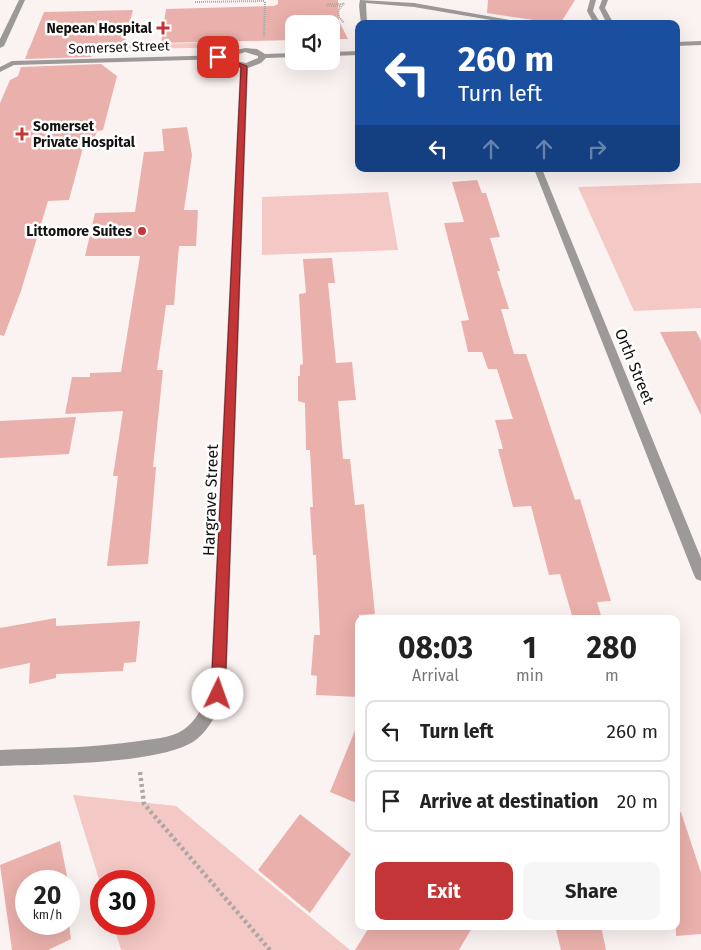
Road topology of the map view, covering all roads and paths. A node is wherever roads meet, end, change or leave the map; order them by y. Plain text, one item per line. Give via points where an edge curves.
1 (22, 0) edge
2 (264, 0) edge
3 (364, 0) edge
4 (593, 0) edge
5 (605, 0) edge
6 (195, 2) dead end
7 (340, 5) dead end
8 (328, 6) dead end
9 (364, 20) edge
10 (506, 20) edge
11 (596, 20) edge
12 (609, 20) edge
13 (264, 37) dead end
14 (701, 43) edge
15 (680, 44) edge
16 (0, 46) edge
17 (355, 53) edge
18 (340, 54) edge
19 (285, 55) edge
20 (262, 56) junction
21 (5, 57) edge
22 (228, 57) junction
23 (244, 66) junction
24 (0, 70) edge
25 (539, 172) edge
26 (701, 575) edge
27 (137, 749) junction
28 (0, 758) edge
29 (270, 950) edge

1 - 16 street
2 - 6 path
2 - 13 path
3 - 9 street
3 - 10 street
4 - 11 street via 590,11
5 - 12 street via 602,8
7 - 8 path
14 - 15 street
17 - 18 street
19 - 20 street
20 - 22 street, Somerset Street via 245,50
20 - 23 street via 259,62
21 - 22 street, Somerset Street
21 - 24 street
22 - 23 street via 231,63
23 - 27 street, Hargrave Street via 218,694 206,717 189,735 166,744
25 - 26 street, Orth Street
27 - 28 street, Hargrave Street
27 - 29 path via 144,804

